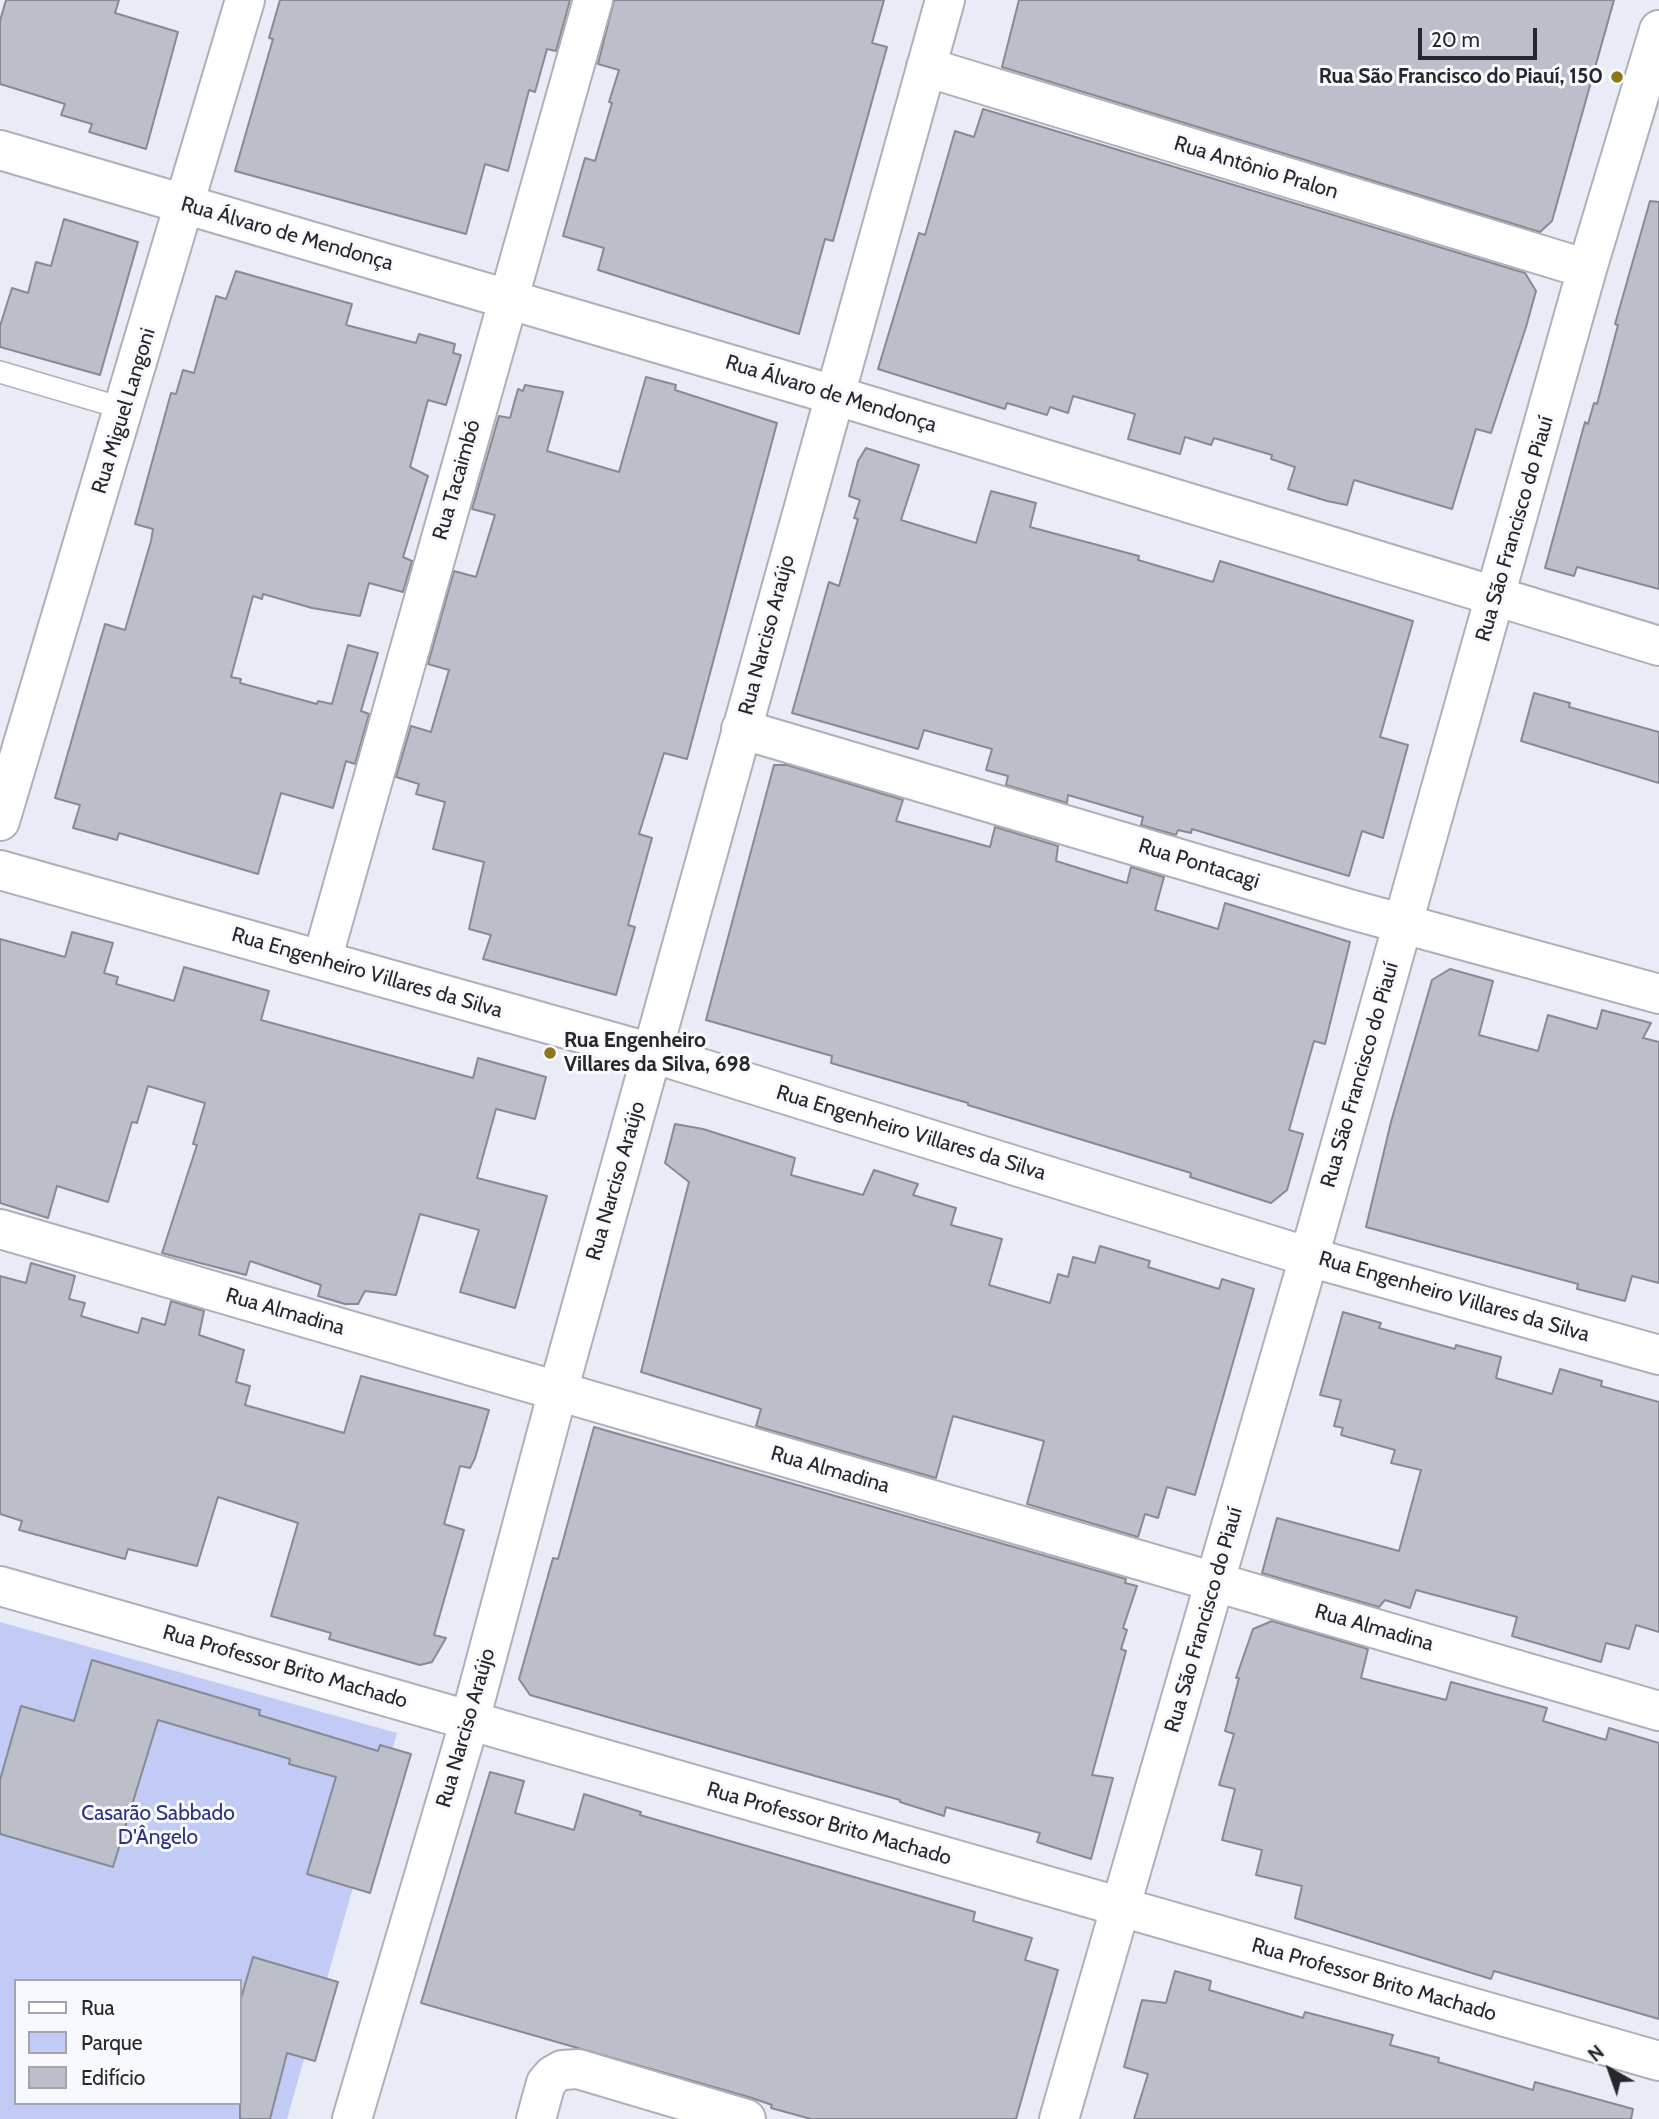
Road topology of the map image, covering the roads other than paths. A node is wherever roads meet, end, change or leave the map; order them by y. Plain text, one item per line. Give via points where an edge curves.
1 (245, 0) edge
2 (593, 0) edge
3 (945, 0) edge
4 (1659, 30) edge
5 (926, 67) junction
6 (0, 149) edge
7 (186, 204) junction
8 (1587, 269) junction
9 (508, 298) junction
10 (0, 372) edge
11 (834, 395) junction
12 (125, 409) junction
13 (1496, 597) junction
14 (1659, 646) edge
15 (741, 729) junction
16 (0, 821) edge
17 (0, 870) edge
18 (1403, 923) junction
19 (322, 960) junction
20 (1659, 994) edge
21 (652, 1053) junction
22 (0, 1229) edge
23 (1309, 1256) junction
24 (1659, 1355) edge
25 (558, 1391) junction
26 (1216, 1582) junction
27 (0, 1586) edge
28 (1659, 1711) edge
29 (470, 1720) junction
30 (1121, 1908) junction
31 (1659, 2061) edge
32 (352, 2119) edge
33 (536, 2119) edge
34 (746, 2119) edge
35 (1059, 2119) edge

1 - 7 street, Rua Miguel Langoni
2 - 9 street, Rua Tacaimbó
3 - 5 street, Rua Narciso Araújo
4 - 8 street, Rua São Francisco do Piauí
5 - 8 street, Rua Antônio Pralon
5 - 11 street, Rua Narciso Araújo
6 - 7 street, Rua Álvaro de Mendonça
7 - 9 street, Rua Álvaro de Mendonça
7 - 12 street, Rua Miguel Langoni
8 - 13 street, Rua São Francisco do Piauí
9 - 11 street, Rua Álvaro de Mendonça
9 - 19 street, Rua Tacaimbó
10 - 12 lane
11 - 13 street, Rua Álvaro de Mendonça
11 - 15 street, Rua Narciso Araújo
12 - 16 street, Rua Miguel Langoni
13 - 14 street, Rua Álvaro de Mendonça
13 - 18 street, Rua São Francisco do Piauí
15 - 18 street, Rua Pontacagi
15 - 21 street, Rua Narciso Araújo
17 - 19 street, Rua Engenheiro Villares da Silva
18 - 20 street, Rua Pontacagi
18 - 23 street, Rua São Francisco do Piauí
19 - 21 street, Rua Engenheiro Villares da Silva
21 - 23 street, Rua Engenheiro Villares da Silva
21 - 25 street, Rua Narciso Araújo
22 - 25 street, Rua Almadina
23 - 24 street, Rua Engenheiro Villares da Silva
23 - 26 street, Rua São Francisco do Piauí
25 - 26 street, Rua Almadina
25 - 29 street, Rua Narciso Araújo
26 - 28 street, Rua Almadina
26 - 30 street, Rua São Francisco do Piauí
27 - 29 street, Rua Professor Brito Machado
29 - 30 street, Rua Professor Brito Machado
29 - 32 street, Rua Narciso Araújo
30 - 31 street, Rua Professor Brito Machado
30 - 35 street, Rua São Francisco do Piauí
33 - 34 street via 546,2083 562,2070 578,2069

